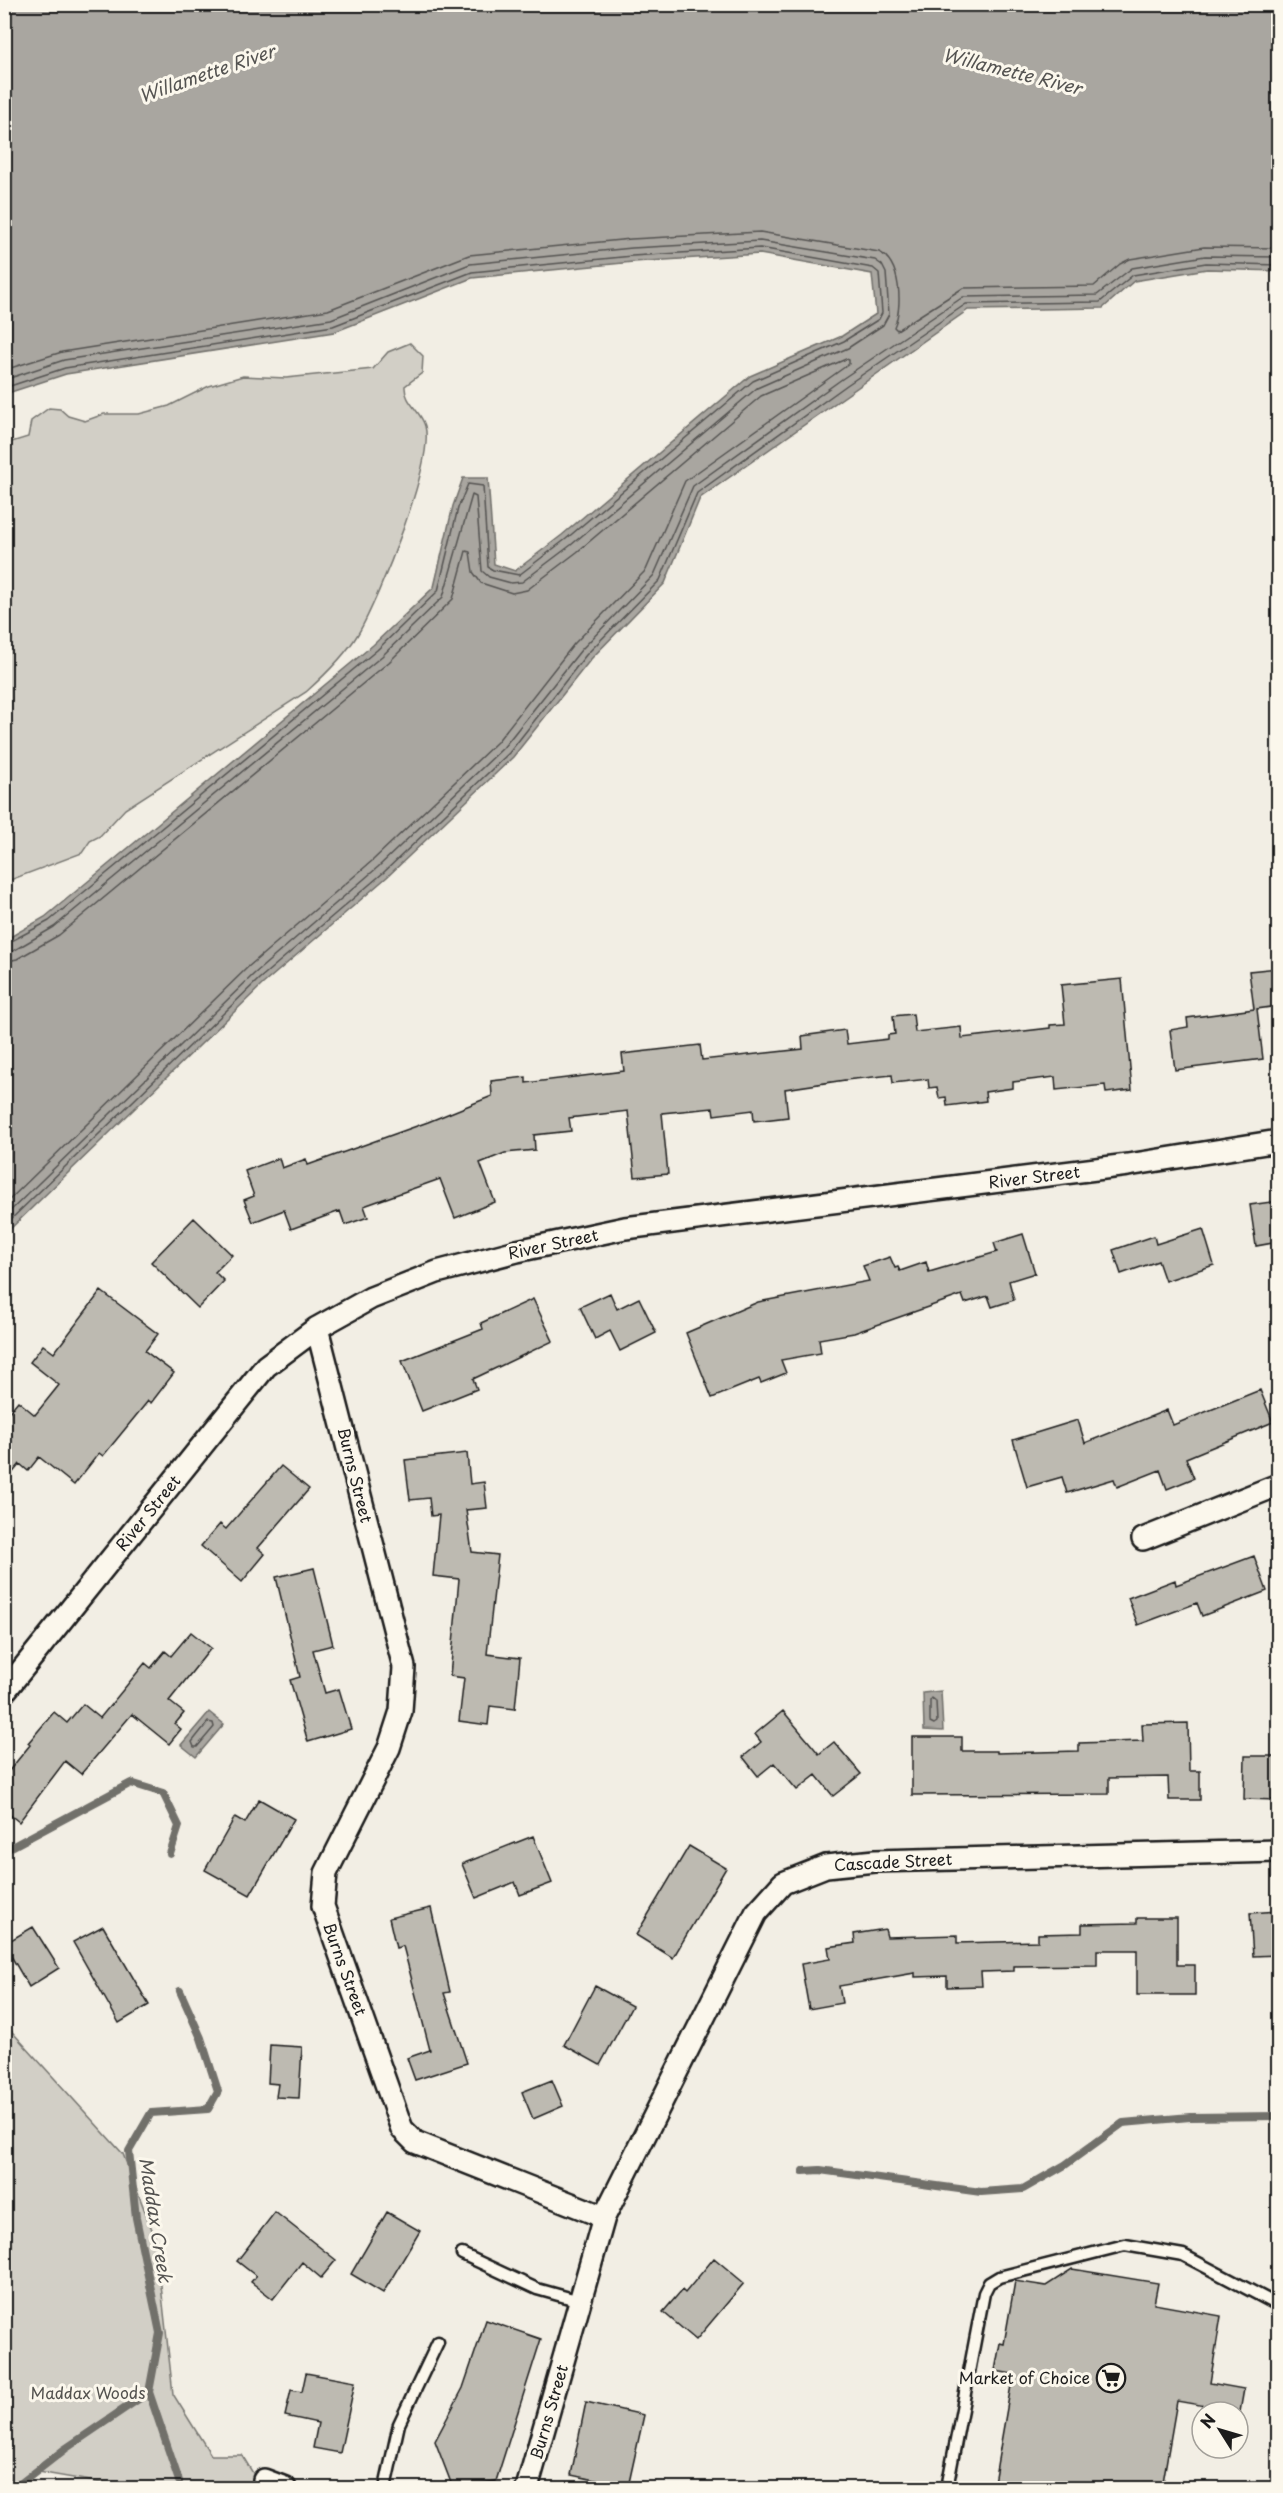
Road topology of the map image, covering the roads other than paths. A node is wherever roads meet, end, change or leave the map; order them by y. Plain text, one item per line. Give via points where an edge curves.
1 (1278, 1142) edge
2 (317, 1328) junction
3 (1278, 1485) edge
4 (1143, 1539) dead end
5 (4, 1692) edge
6 (1278, 1851) edge
7 (604, 2217) junction
8 (462, 2254) dead end
9 (580, 2301) junction
10 (1278, 2305) edge
11 (438, 2342) dead end
12 (264, 2480) dead end
13 (285, 2488) edge
14 (385, 2488) edge
15 (527, 2488) edge
16 (947, 2488) edge

1 - 2 street, River Street via 1128,1165 625,1228 437,1272 372,1298
2 - 5 street, River Street via 266,1366
2 - 7 street, Burns Street via 404,1667 401,1711 389,1748 326,1874 323,1906 402,2129 415,2142
3 - 4 street
6 - 7 street, Cascade Street via 875,1861 826,1866 783,1883 756,1913
7 - 9 street, Burns Street
8 - 9 lane via 537,2289
9 - 15 street, Burns Street
10 - 16 lane via 1183,2255 1125,2245 999,2277 989,2283 984,2293
11 - 14 lane via 399,2424
12 - 13 street

